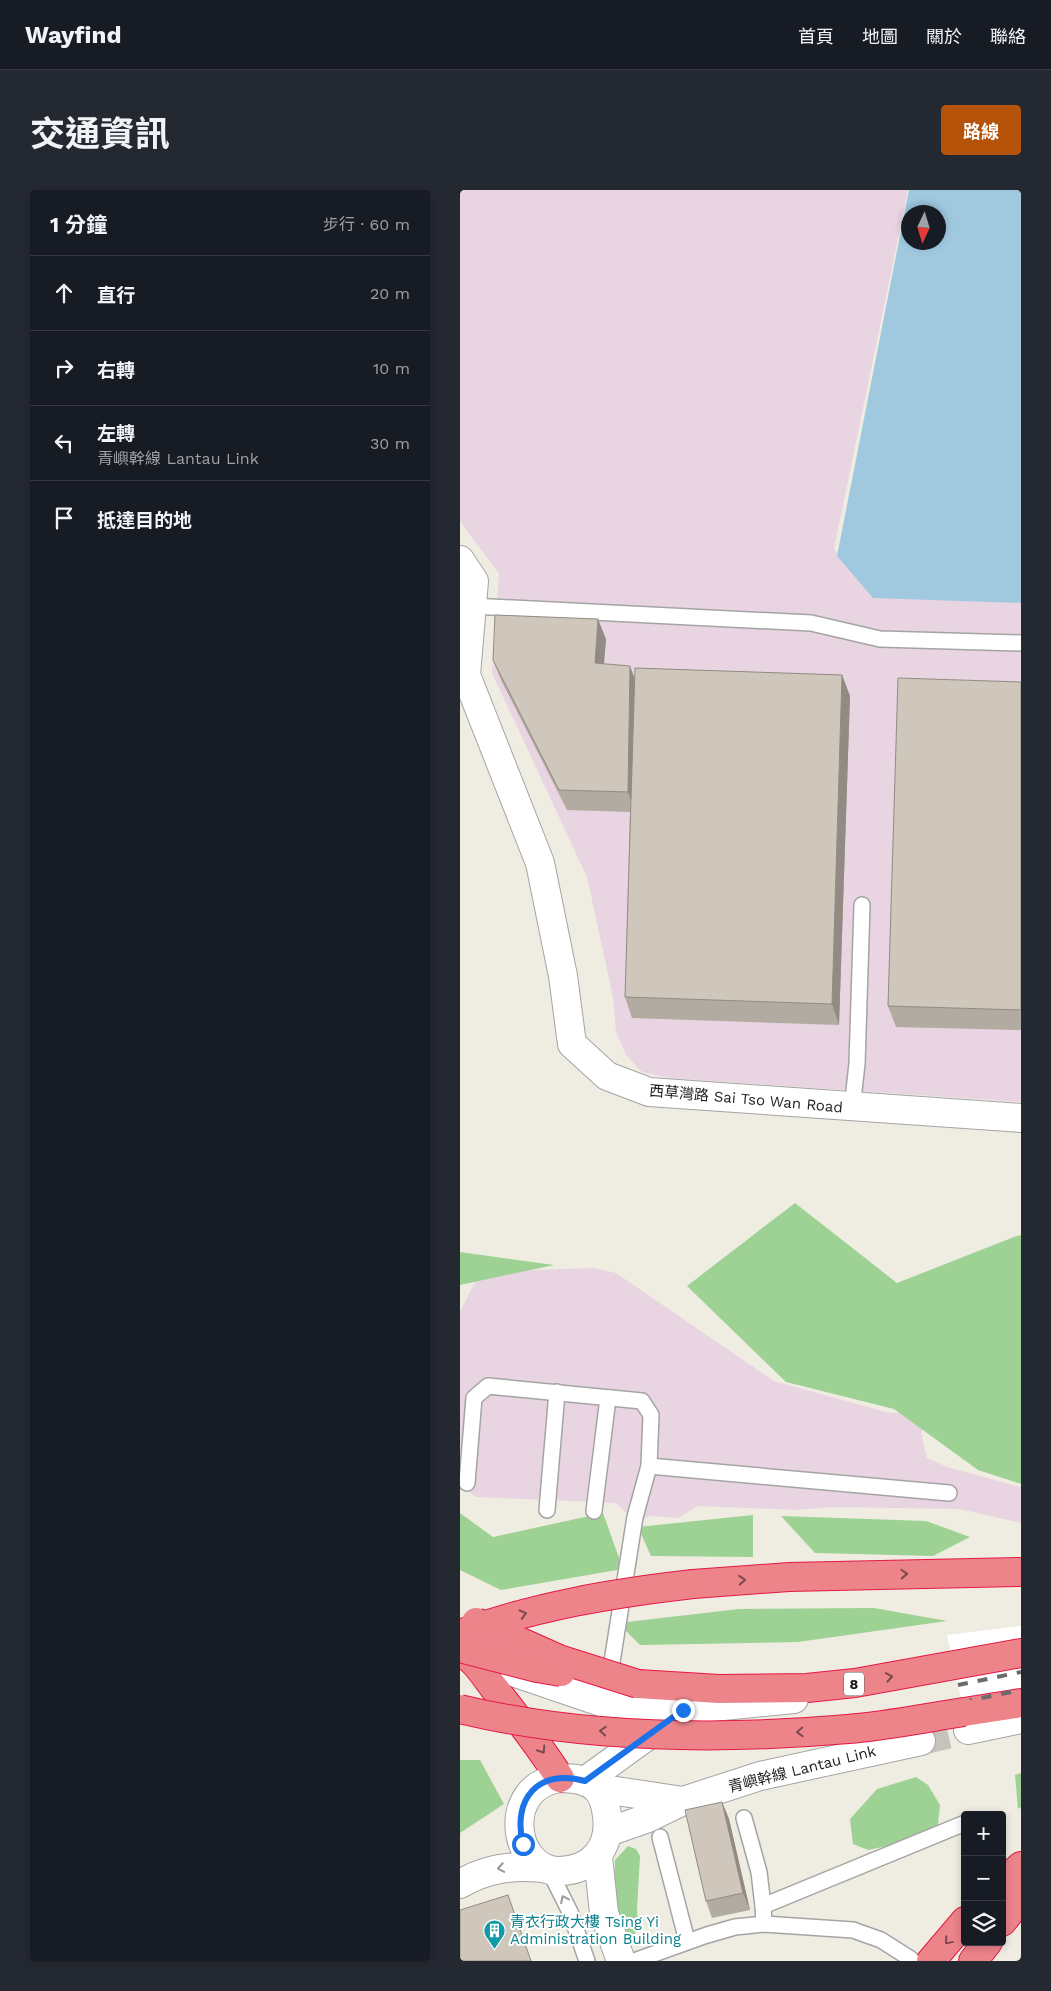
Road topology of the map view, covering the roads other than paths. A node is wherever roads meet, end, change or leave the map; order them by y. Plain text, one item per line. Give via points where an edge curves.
1 (460, 560) edge
2 (472, 606) junction
3 (1021, 643) edge
4 (862, 906) dead end
5 (852, 1108) junction
6 (1021, 1118) edge
7 (557, 1392) junction
8 (608, 1398) junction
9 (649, 1466) junction
10 (467, 1483) dead end
11 (949, 1493) dead end
12 (547, 1510) dead end
13 (594, 1511) dead end
14 (1021, 1572) edge
15 (460, 1614) edge
16 (462, 1648) edge
17 (1021, 1653) edge
18 (1021, 1661) edge
19 (956, 1675) dead end
20 (638, 1684) junction
21 (821, 1696) dead end
22 (601, 1702) junction
23 (1021, 1703) edge
24 (460, 1709) edge
25 (683, 1710) junction
26 (1021, 1719) edge
27 (968, 1730) tunnel mouth
28 (921, 1740) tunnel mouth
29 (580, 1782) junction
30 (683, 1801) junction
31 (744, 1818) dead end
32 (961, 1825) edge
33 (660, 1838) dead end
34 (603, 1844) junction
35 (1021, 1866) edge
36 (547, 1869) junction
37 (1006, 1879) edge
38 (460, 1884) edge
39 (1021, 1898) edge
40 (762, 1906) junction
41 (1006, 1917) edge
42 (764, 1924) junction
43 (961, 1925) edge
44 (687, 1941) junction
45 (985, 1946) edge
46 (921, 1960) edge
47 (587, 1961) edge
48 (622, 1961) edge
49 (634, 1961) edge
50 (973, 1961) edge

1 - 2 street, 西草灣路 Sai Tso Wan Road via 474,581
2 - 3 lane via 811,623 880,639
2 - 5 street, 西草灣路 Sai Tso Wan Road via 466,675 540,863 563,976 572,1044 607,1076 649,1092
4 - 5 lane via 857,1064
5 - 6 street, 西草灣路 Sai Tso Wan Road
7 - 8 lane
7 - 10 lane via 488,1386 474,1398
7 - 12 lane
8 - 9 lane via 642,1401 651,1414
8 - 13 lane
9 - 11 lane
9 - 22 lane via 634,1518 611,1668
16 -> 14 highway, bridge via 557,1605 649,1589 789,1577
15 - 20 highway, bridge via 559,1659
16 - 20 highway, 8, bridge via 537,1668
16 - 22 street
16 -> 29 highway via 538,1743
20 -> 17 highway, 8 via 718,1689 807,1688 855,1683
18 - 19 street
21 - 25 street
22 - 25 street
23 -> 24 highway, bridge via 849,1729 732,1735 578,1729
25 - 29 street
26 - 27 street
28 - 30 street, 青嶼幹線 Lantau Link via 760,1776
29 - 30 street, 青嶼幹線 Lantau Link
29 - 34 street via 602,1795 606,1808
29 - 36 street via 541,1783 525,1800 520,1834 523,1844 527,1853
30 - 34 street, 青嶼幹線 Lantau Link
31 - 40 lane via 758,1872
32 - 40 lane
33 - 44 lane
34 - 36 street via 587,1865
34 - 48 street via 604,1913
35 - 37 highway
36 -> 38 street via 525,1866 497,1868
47 -> 36 lane via 570,1912
39 - 41 highway
40 - 42 lane
42 - 44 lane
42 - 46 lane via 853,1930
43 -> 46 highway
44 - 49 lane
45 - 50 highway

